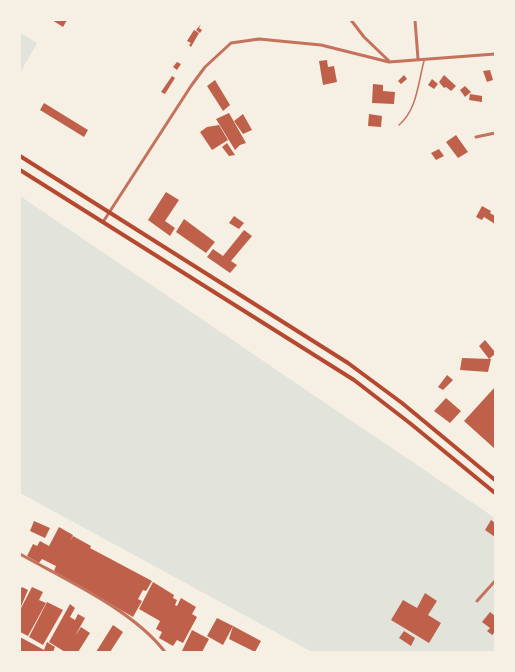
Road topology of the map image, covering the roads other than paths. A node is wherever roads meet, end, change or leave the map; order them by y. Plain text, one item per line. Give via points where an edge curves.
1 (351, 20) edge
2 (415, 20) edge
3 (495, 54) edge
4 (418, 59) junction
5 (424, 59) junction
6 (389, 62) junction
7 (399, 126) dead end
8 (495, 134) edge
9 (476, 137) dead end
10 (20, 156) edge
11 (20, 170) edge
12 (108, 212) junction
13 (103, 222) junction
14 (495, 480) edge
15 (495, 493) edge
16 (20, 554) edge
17 (495, 581) edge
18 (477, 601) dead end
19 (166, 652) edge

1 - 6 street
2 - 4 street
3 - 5 street
4 - 5 street
4 - 6 street
5 - 7 lane via 413,106
6 - 12 street via 321,45 259,39 231,44 204,67
8 - 9 street
10 - 12 main road
11 - 13 main road
12 - 13 street
12 - 14 main road via 348,363 402,403
13 - 15 main road via 354,380
16 - 19 street via 128,615
17 - 18 street

